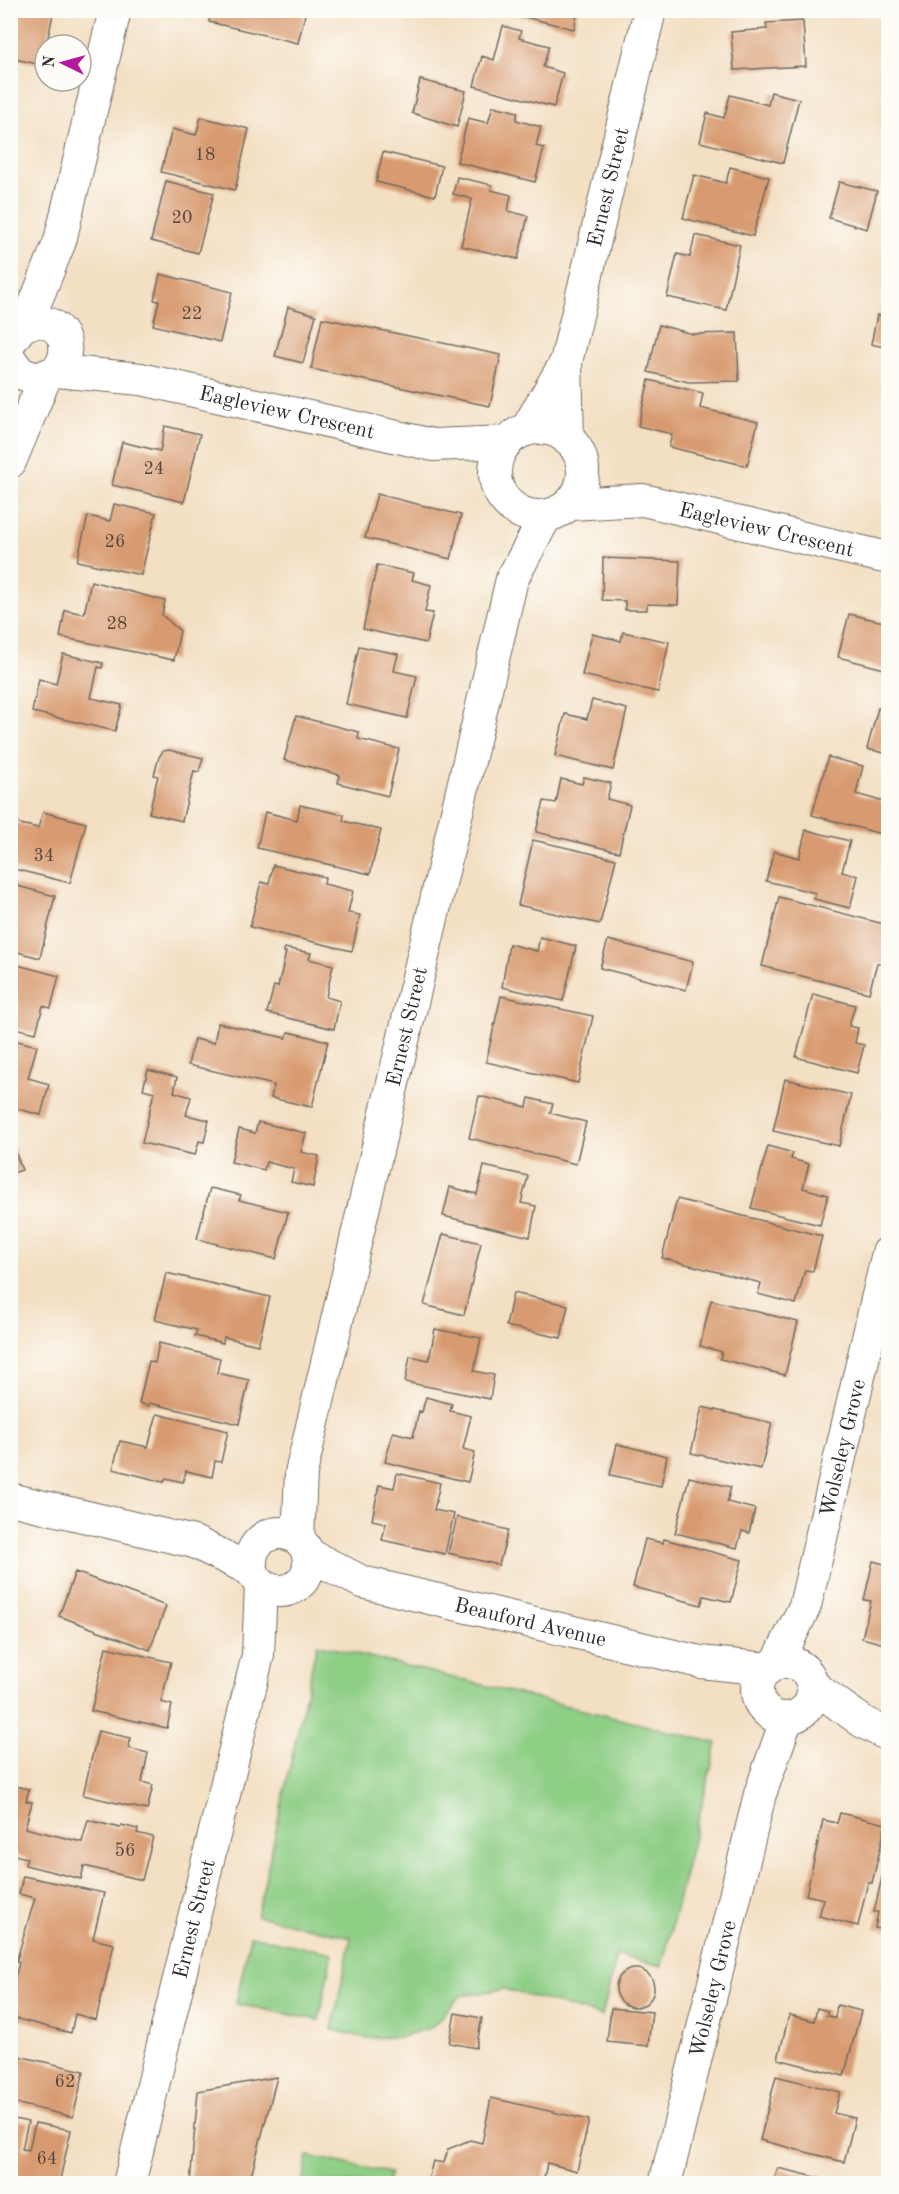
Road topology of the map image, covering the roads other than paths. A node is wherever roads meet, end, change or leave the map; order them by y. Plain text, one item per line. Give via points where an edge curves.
1 (115, 10) edge
2 (650, 10) edge
3 (60, 241) junction
4 (15, 342) edge
5 (57, 356) junction
6 (566, 362) junction
7 (517, 436) junction
8 (434, 445) junction
9 (575, 452) junction
10 (10, 459) edge
11 (502, 493) junction
12 (643, 500) junction
13 (558, 510) junction
14 (888, 558) edge
15 (512, 579) junction
16 (888, 1253) edge
17 (10, 1499) edge
18 (279, 1562) junction
19 (785, 1690) junction
20 (876, 1729) edge
21 (129, 2184) edge
22 (665, 2184) edge

1 - 3 street
2 - 6 street, Ernest Street
3 - 4 street
3 - 5 street
4 - 5 street via 44,322
4 - 5 street via 28,377
4 - 10 street
5 - 8 street, Eagleview Crescent via 141,379
5 - 10 street
6 - 7 street, Ernest Street
6 - 9 street, Ernest Street
7 - 8 street, Eagleview Crescent
7 - 9 street via 542,429 556,432
7 - 11 street via 499,454 495,469
8 - 11 street, Eagleview Crescent
9 - 12 street, Eagleview Crescent
9 - 13 street via 582,479
11 - 13 street via 519,512
11 - 15 street, Ernest Street
12 - 13 street, Eagleview Crescent
12 - 14 street, Eagleview Crescent
13 - 15 street, Ernest Street
15 - 18 street, Ernest Street
16 - 19 street, Wolseley Grove
17 - 18 street, Beauford Avenue
18 - 19 street, Beauford Avenue via 700,1662
18 - 21 street, Ernest Street
19 - 20 street, Beauford Avenue
19 - 22 street, Wolseley Grove

